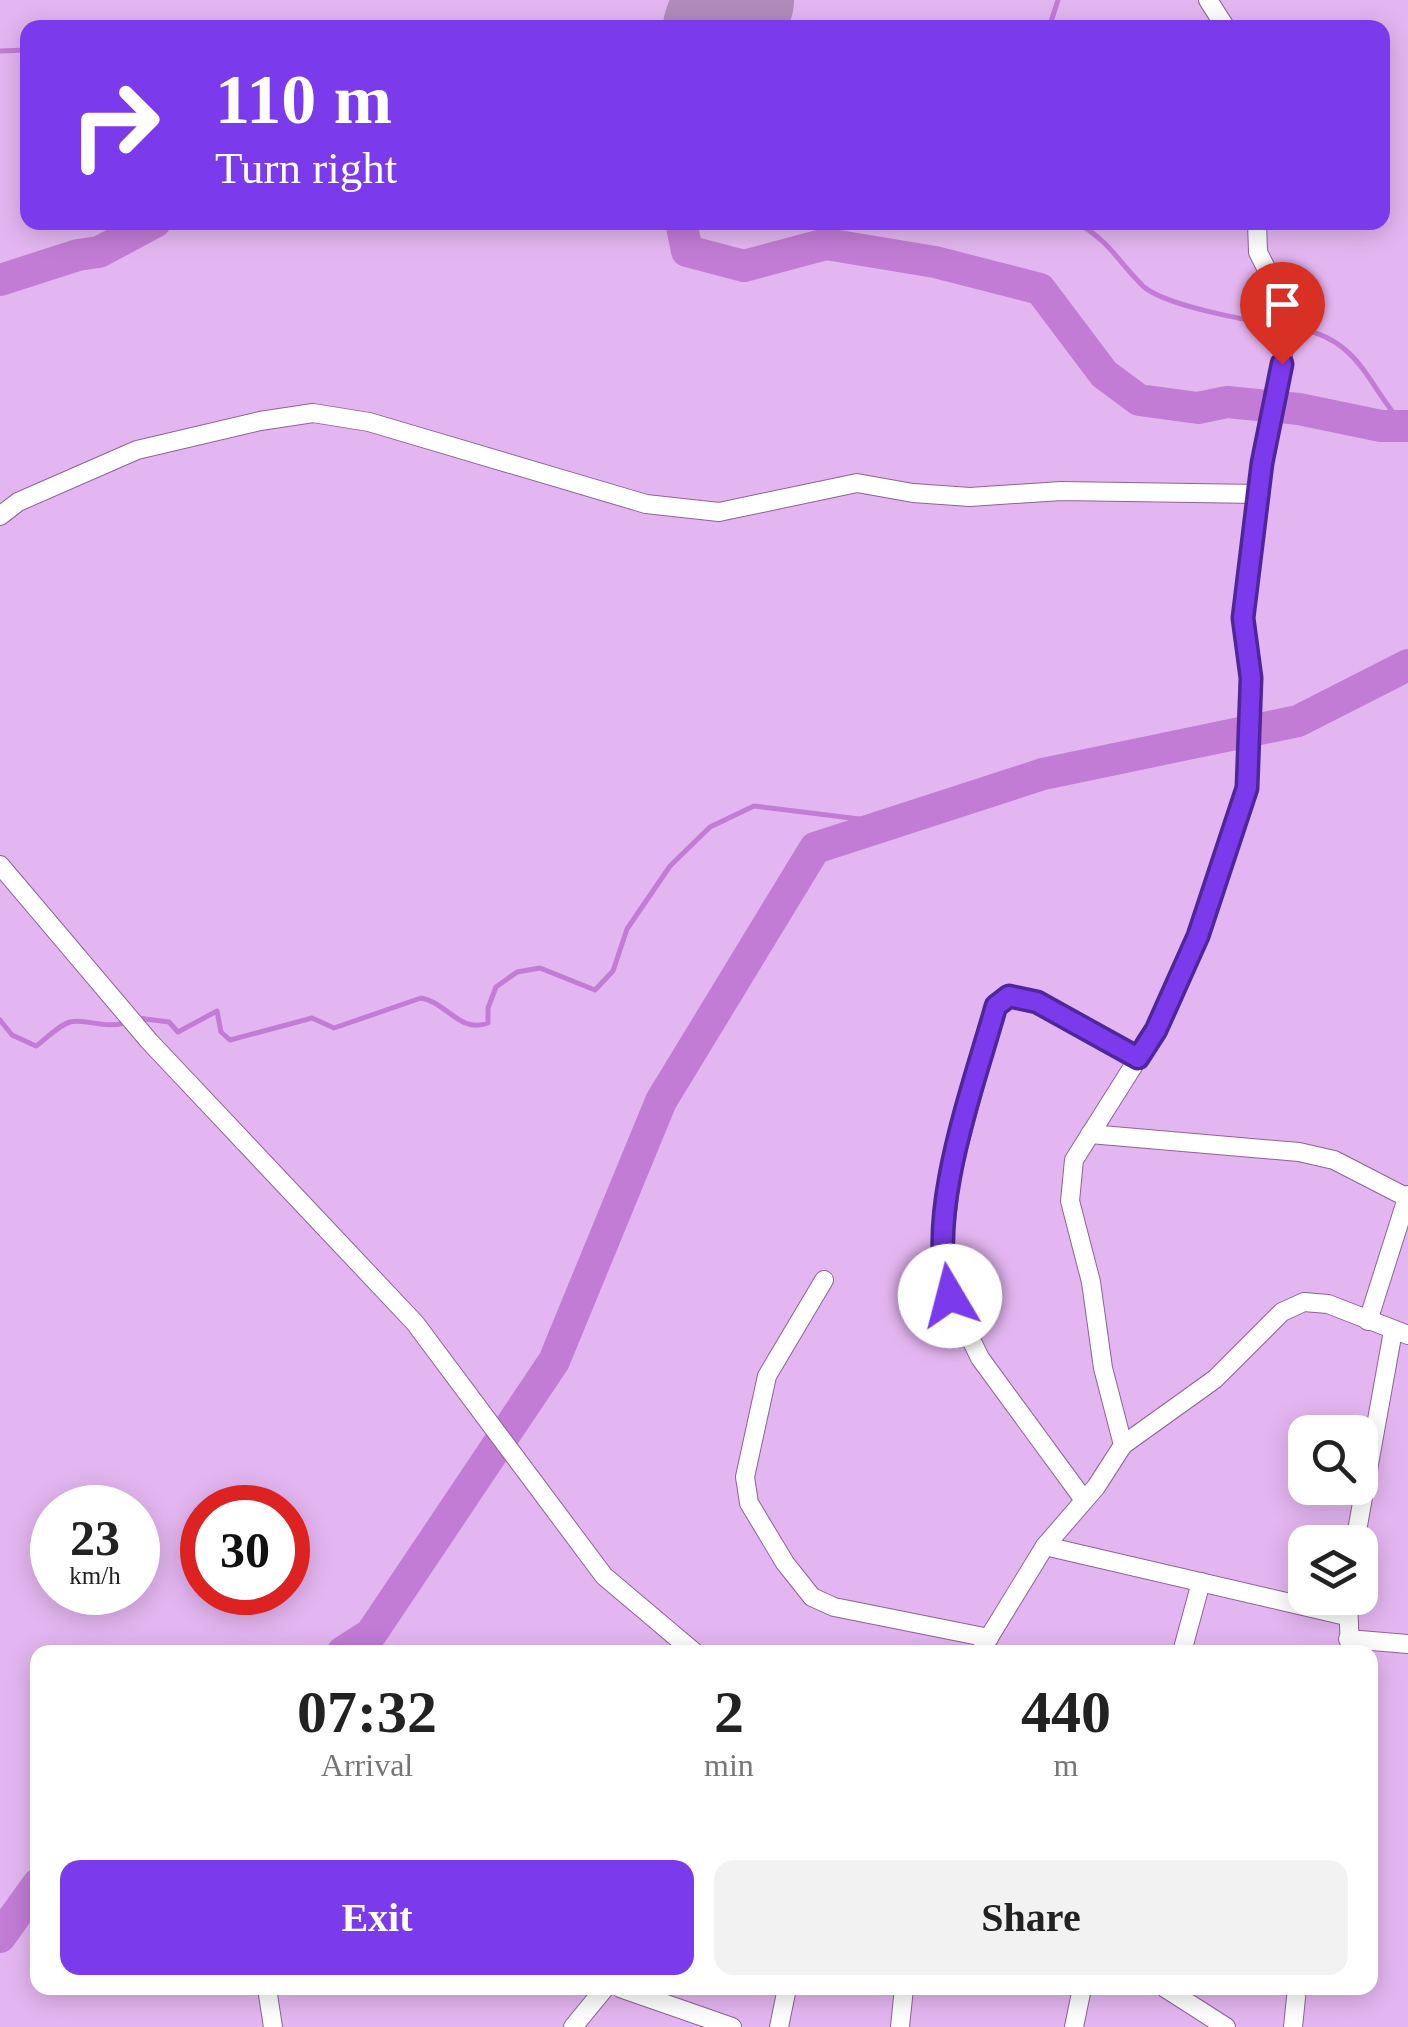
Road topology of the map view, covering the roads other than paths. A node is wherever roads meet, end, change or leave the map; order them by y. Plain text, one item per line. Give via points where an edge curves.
1 (1257, 230) edge
2 (1258, 494) junction
3 (0, 516) edge
4 (0, 865) edge
5 (1138, 1058) junction
6 (1090, 1134) junction
7 (1408, 1197) edge
8 (824, 1280) dead end
9 (1368, 1320) junction
10 (1401, 1333) edge
11 (1123, 1444) junction
12 (1084, 1500) junction
13 (1359, 1525) edge
14 (1045, 1546) junction
15 (1200, 1582) junction
16 (1288, 1597) edge
17 (1347, 1615) edge
18 (1408, 1644) edge
19 (686, 1645) edge
20 (984, 1645) edge
21 (1184, 1645) edge
22 (1349, 1645) edge
23 (1378, 1645) edge
24 (269, 1995) edge
25 (599, 1995) edge
26 (640, 1995) edge
27 (785, 1995) edge
28 (903, 1995) edge
29 (1081, 1995) edge
30 (1176, 1995) edge
31 (1296, 1995) edge
32 (782, 2026) edge
33 (273, 2027) edge
34 (573, 2027) edge
35 (732, 2027) edge
36 (900, 2027) edge
37 (1074, 2027) edge
38 (1226, 2027) edge
39 (1293, 2027) edge

1 - 2 street via 1258,252 1288,312
2 - 3 street via 1061,490 970,497 857,483 704,511 646,504 368,422 313,413 137,450
2 - 5 street via 1243,618 1251,678 1247,788 1198,936
4 - 19 street via 149,1040 416,1323 604,1576
5 - 6 street
5 - 12 street via 1037,1002 1009,996 996,1006 950,1174 941,1270 950,1296 980,1358
6 - 7 street via 1300,1152 1334,1160
6 - 11 street via 1074,1160 1070,1201
7 - 9 street
8 - 20 street via 766,1376 745,1477 749,1504 812,1596 834,1608
9 - 10 street
9 - 11 street via 1328,1304 1304,1302 1282,1312 1216,1379
10 - 13 street
11 - 12 street
12 - 14 street
14 - 15 street
14 - 20 street
15 - 16 street
15 - 21 street
17 - 22 street
18 - 23 street
24 - 33 street
25 - 34 street
26 - 35 street
27 - 32 street
28 - 36 street
29 - 37 street
30 - 38 street
31 - 39 street

